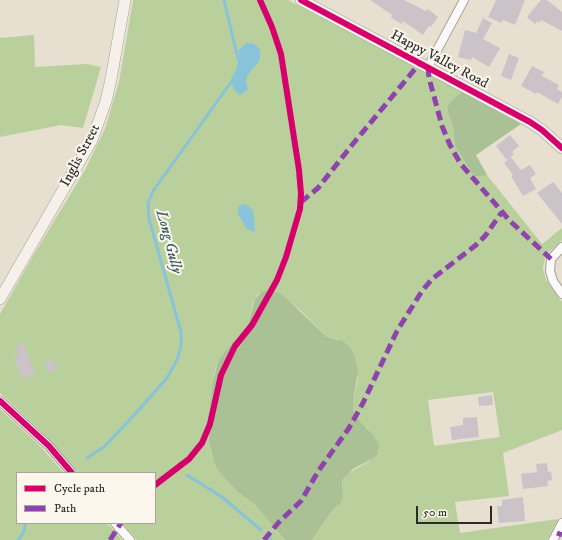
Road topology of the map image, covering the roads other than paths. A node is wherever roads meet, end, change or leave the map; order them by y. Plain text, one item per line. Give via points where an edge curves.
1 (125, 0) edge
2 (301, 0) edge
3 (464, 0) edge
4 (428, 67) junction
5 (562, 148) edge
6 (562, 247) edge
7 (562, 294) edge
8 (0, 298) edge
9 (0, 401) edge
10 (71, 472) edge
11 (562, 523) edge
12 (116, 524) edge
13 (130, 540) edge
14 (553, 540) edge

1 - 8 main road, Inglis Street via 116,59 106,100 92,140
2 - 4 main road, Happy Valley Road
3 - 4 street
4 - 5 main road, Happy Valley Road via 530,122
6 - 7 street via 550,263 553,281
9 - 10 street via 49,446
11 - 14 street
12 - 13 street

